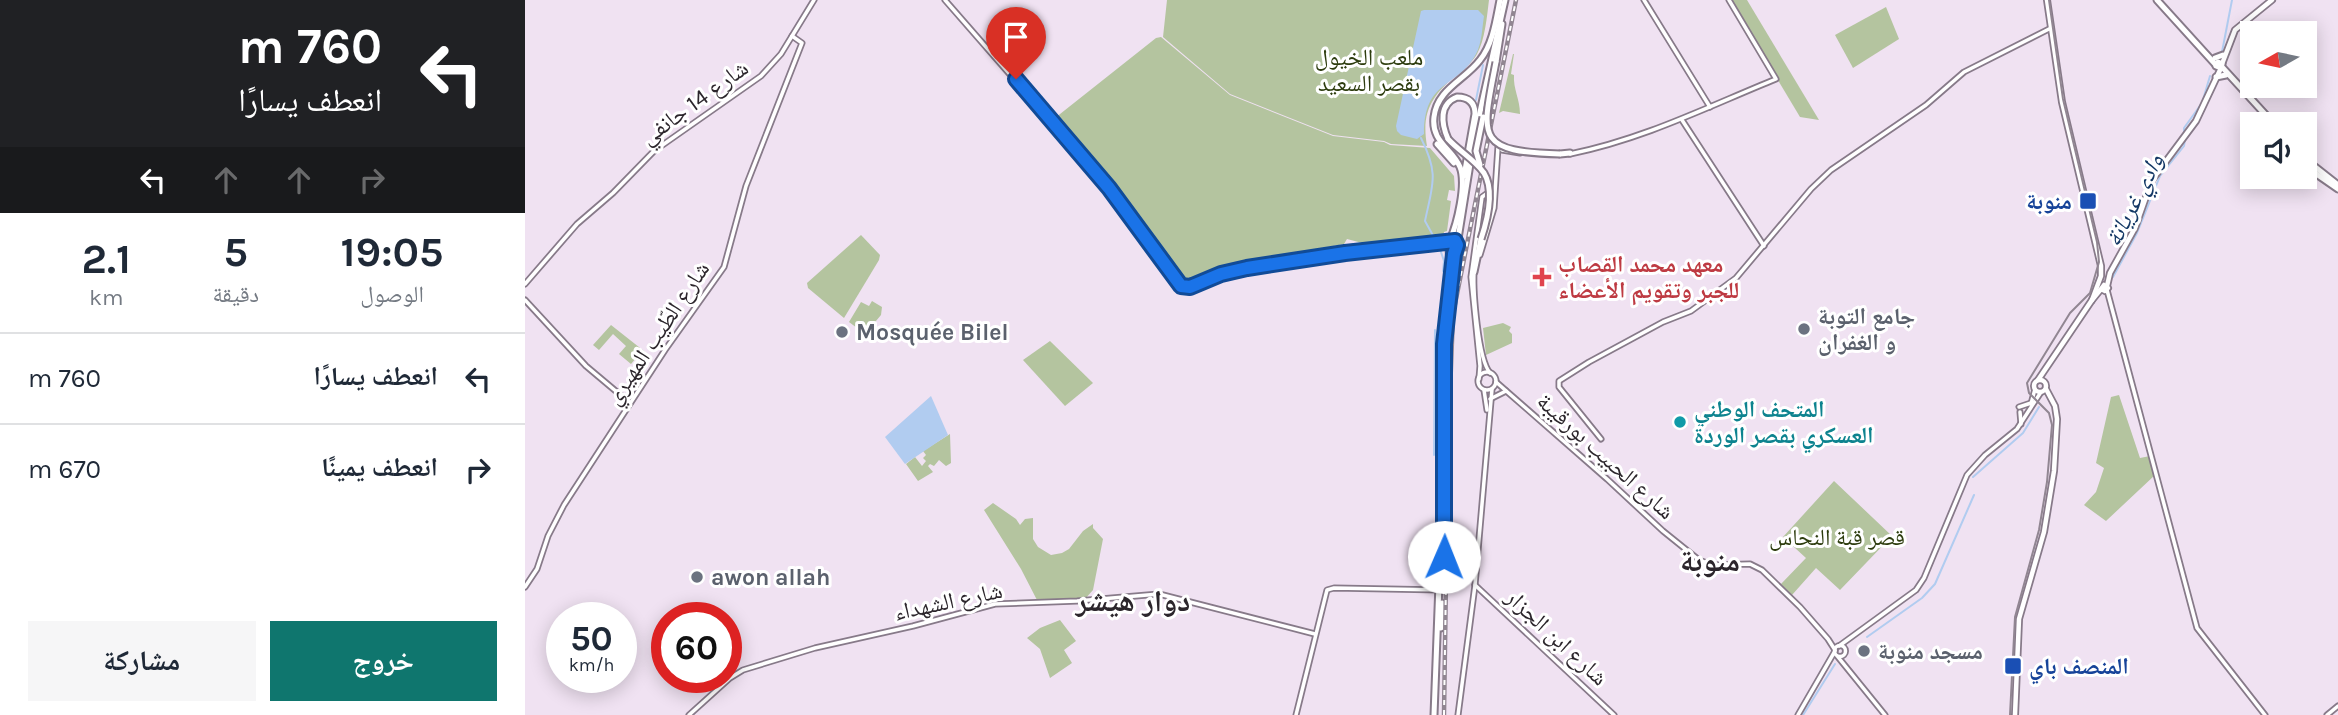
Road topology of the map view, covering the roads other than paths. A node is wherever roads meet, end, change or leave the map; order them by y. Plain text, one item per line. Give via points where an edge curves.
1 (814, 0) edge
2 (945, 0) edge
3 (1504, 0) edge
4 (1644, 0) edge
5 (1729, 0) edge
6 (2047, 0) edge
7 (2159, 0) edge
8 (2272, 0) edge
9 (2051, 28) junction
10 (792, 37) junction
11 (2227, 48) junction
12 (1492, 55) junction
13 (2223, 55) joint
14 (1482, 58) junction
15 (2220, 66) junction
16 (2216, 78) joint
17 (1710, 107) junction
18 (1441, 109) junction
19 (2261, 112) edge
20 (1682, 120) junction
21 (1434, 128) junction
22 (1447, 139) junction
23 (1474, 139) junction
24 (1572, 153) junction
25 (2317, 172) edge
26 (1485, 174) junction
27 (2338, 187) edge
28 (1462, 190) junction
29 (1493, 193) junction
30 (1459, 205) junction
31 (1461, 223) junction
32 (1480, 238) junction
33 (1451, 245) junction
34 (1764, 246) junction
35 (2099, 258) junction
36 (1473, 259) junction
37 (1453, 268) junction
38 (1474, 272) junction
39 (2109, 272) junction
40 (525, 284) edge
41 (2105, 290) junction
42 (525, 300) edge
43 (2092, 300) junction
44 (1490, 373) junction
45 (1479, 379) junction
46 (2038, 380) junction
47 (2045, 382) junction
48 (1494, 386) junction
49 (1483, 389) junction
50 (2035, 389) junction
51 (2043, 391) junction
52 (1508, 392) junction
53 (1439, 399) junction
54 (1489, 400) junction
55 (630, 403) junction
56 (2031, 405) junction
57 (1436, 410) dead end
58 (1488, 416) junction
59 (2021, 424) junction
60 (1601, 439) dead end
61 (1475, 585) junction
62 (525, 587) edge
63 (1441, 590) junction
64 (1315, 634) junction
65 (1850, 637) junction
66 (1837, 648) junction
67 (1845, 650) junction
68 (1839, 656) junction
69 (1826, 664) junction
70 (2338, 706) edge
71 (689, 715) edge
72 (1296, 715) edge
73 (1436, 715) edge
74 (1458, 715) edge
75 (1614, 715) edge
76 (1798, 715) edge
77 (1885, 715) edge
78 (2015, 715) edge
79 (2265, 715) edge
80 (2327, 715) edge

1 - 10 street, شارع 14 جانفي
2 - 33 street via 1109,188 1181,286 1247,268 1437,242
3 - 12 main road
3 - 14 main road
3 - 24 main road, bridge via 1487,128 1492,138 1509,149
4 - 17 street
5 - 17 street via 1776,79
6 - 9 main road
7 - 15 main road
8 - 11 main road via 2238,25
9 - 34 street via 1964,72 1927,105 1831,170
9 - 35 main road via 2062,102
10 - 40 street, شارع 14 جانفي via 761,76 654,151 577,224
10 - 55 street, شارع الطّيب المهيري via 802,43 746,186 724,267
11 - 13 main road
11 - 15 main road
12 - 23 main road
12 - 26 main road, bridge via 1476,151
13 - 15 main road
14 - 18 main road via 1447,95
14 - 21 main road via 1443,95 1435,111
15 - 16 main road
15 - 19 main road
16 - 39 main road via 2196,121 2152,180 2135,228
17 - 20 street
18 - 22 main road via 1440,125
18 - 23 main road via 1457,94 1472,99 1478,113
20 - 24 street
20 - 34 street
21 - 28 main road via 1440,143 1460,166
21 - 30 main road via 1436,142 1459,170
22 - 26 main road, bridge
22 - 28 main road via 1446,106 1457,97 1469,99 1475,114
22 - 32 main road, bridge via 1483,179 1485,211
23 - 31 main road
24 - 29 street via 1501,148
25 - 27 main road
26 - 32 main road, bridge via 1488,205
28 - 30 main road
29 - 36 street via 1482,197
29 - 38 street via 1493,214
30 - 33 main road
31 - 33 main road
31 - 37 main road
32 - 36 main road
32 - 38 main road
33 - 37 main road
33 - 53 main road
34 - 60 street via 1736,278 1695,309 1663,322 1559,382
35 - 39 main road
35 - 43 main road via 2102,274
36 - 45 street
37 - 63 main road via 1444,344
38 - 44 street via 1481,350
39 - 41 main road
41 - 43 main road
41 - 47 main road via 2062,347
41 - 79 street via 2197,628
42 - 55 street via 586,366
43 - 46 main road
44 - 45 street
44 - 48 street via 1495,376
45 - 49 street
46 - 47 main road
46 - 50 main road
47 - 51 main road
48 - 49 street
48 - 52 street, شارع الحبيب بورقيبة
48 - 54 street
49 - 58 street
50 - 51 main road
50 - 56 street
51 - 56 street
51 - 78 main road via 2057,419 2054,471 2044,532 2019,619
52 - 54 street
52 - 66 street, شارع الحبيب بورقيبة via 1699,561 1758,568
53 - 57 main road
53 - 63 main road
54 - 58 street
55 - 62 street, شارع الطّيب المهيري via 564,505
56 - 59 street
56 - 59 street via 2020,409
58 - 61 street
59 - 65 street via 1967,475 1916,590
61 - 74 street
61 - 75 street, شارع ابن الجزار
63 - 64 street via 1328,589
63 - 73 main road
64 - 71 street, شارع الشهداء via 1159,594 995,604 739,671
64 - 72 street
65 - 66 street
65 - 67 street
66 - 67 street
66 - 68 street
66 - 69 street
67 - 68 street
68 - 69 street
68 - 77 street
69 - 76 street
70 - 80 street

